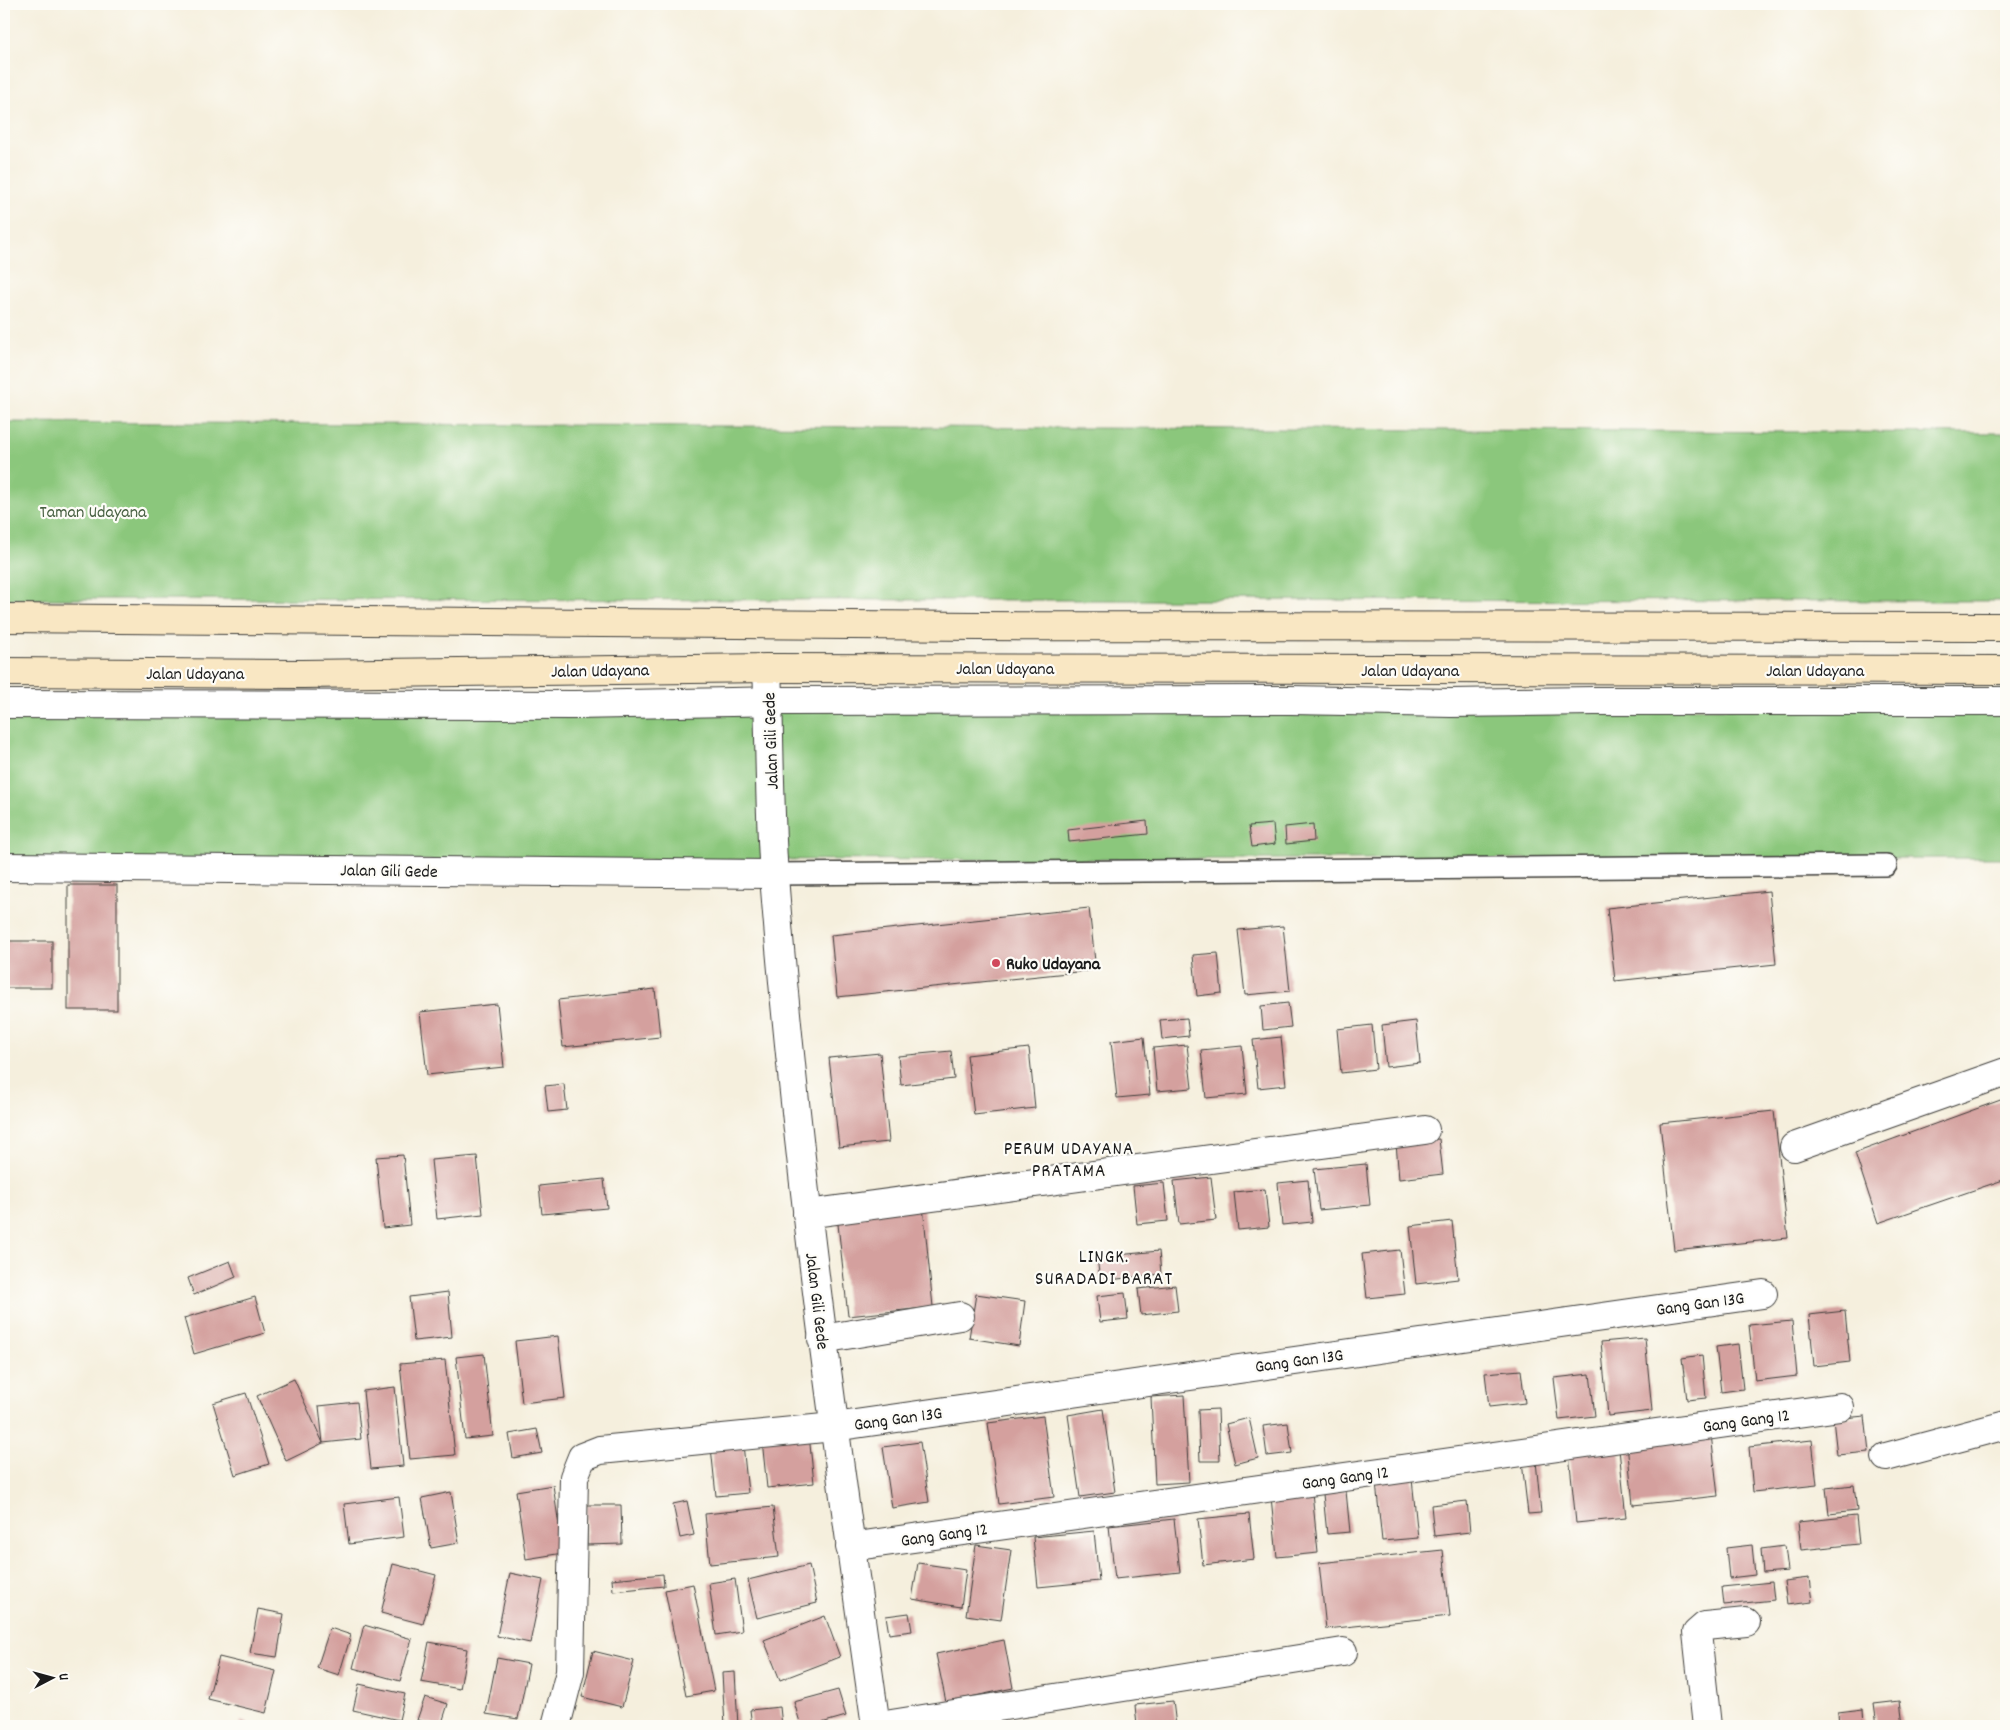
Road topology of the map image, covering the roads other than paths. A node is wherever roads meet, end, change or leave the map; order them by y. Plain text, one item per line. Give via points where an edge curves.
1 (4, 618) edge
2 (1246, 627) junction
3 (2006, 627) edge
4 (767, 668) junction
5 (1246, 669) junction
6 (2006, 670) edge
7 (4, 672) edge
8 (2006, 701) edge
9 (768, 702) junction
10 (4, 704) edge
11 (1886, 866) dead end
12 (4, 867) edge
13 (774, 874) junction
14 (2006, 1072) edge
15 (1425, 1130) dead end
16 (1794, 1147) dead end
17 (807, 1214) junction
18 (1763, 1294) dead end
19 (960, 1316) dead end
20 (822, 1339) junction
21 (1840, 1407) dead end
22 (2006, 1425) edge
23 (834, 1427) junction
24 (1886, 1457) dead end
25 (850, 1547) junction
26 (1746, 1622) dead end
27 (1343, 1652) dead end
28 (556, 1726) edge
29 (878, 1726) edge
30 (1708, 1726) edge

1 - 2 main road
2 - 3 main road
2 - 5 main road
4 - 5 main road, Jalan Udayana
4 - 7 main road, Jalan Udayana via 302,674
4 - 9 street, Jalan Gili Gede
5 - 6 main road, Jalan Udayana
8 - 9 street
9 - 10 street
9 - 13 street, Jalan Gili Gede
11 - 13 lane
12 - 13 street, Jalan Gili Gede
13 - 17 street, Jalan Gili Gede
14 - 16 street
15 - 17 street
17 - 20 street, Jalan Gili Gede
18 - 23 street, Gang Gan 13G
19 - 20 street
20 - 23 street, Jalan Gili Gede
21 - 25 street, Gang Gang 12
22 - 24 street
23 - 25 street, Jalan Gili Gede
23 - 28 street, Gang Gan 13G via 600,1450 582,1456 574,1477 570,1672
25 - 29 street, Jalan Gili Gede
26 - 30 street via 1705,1626 1696,1632
27 - 29 street

